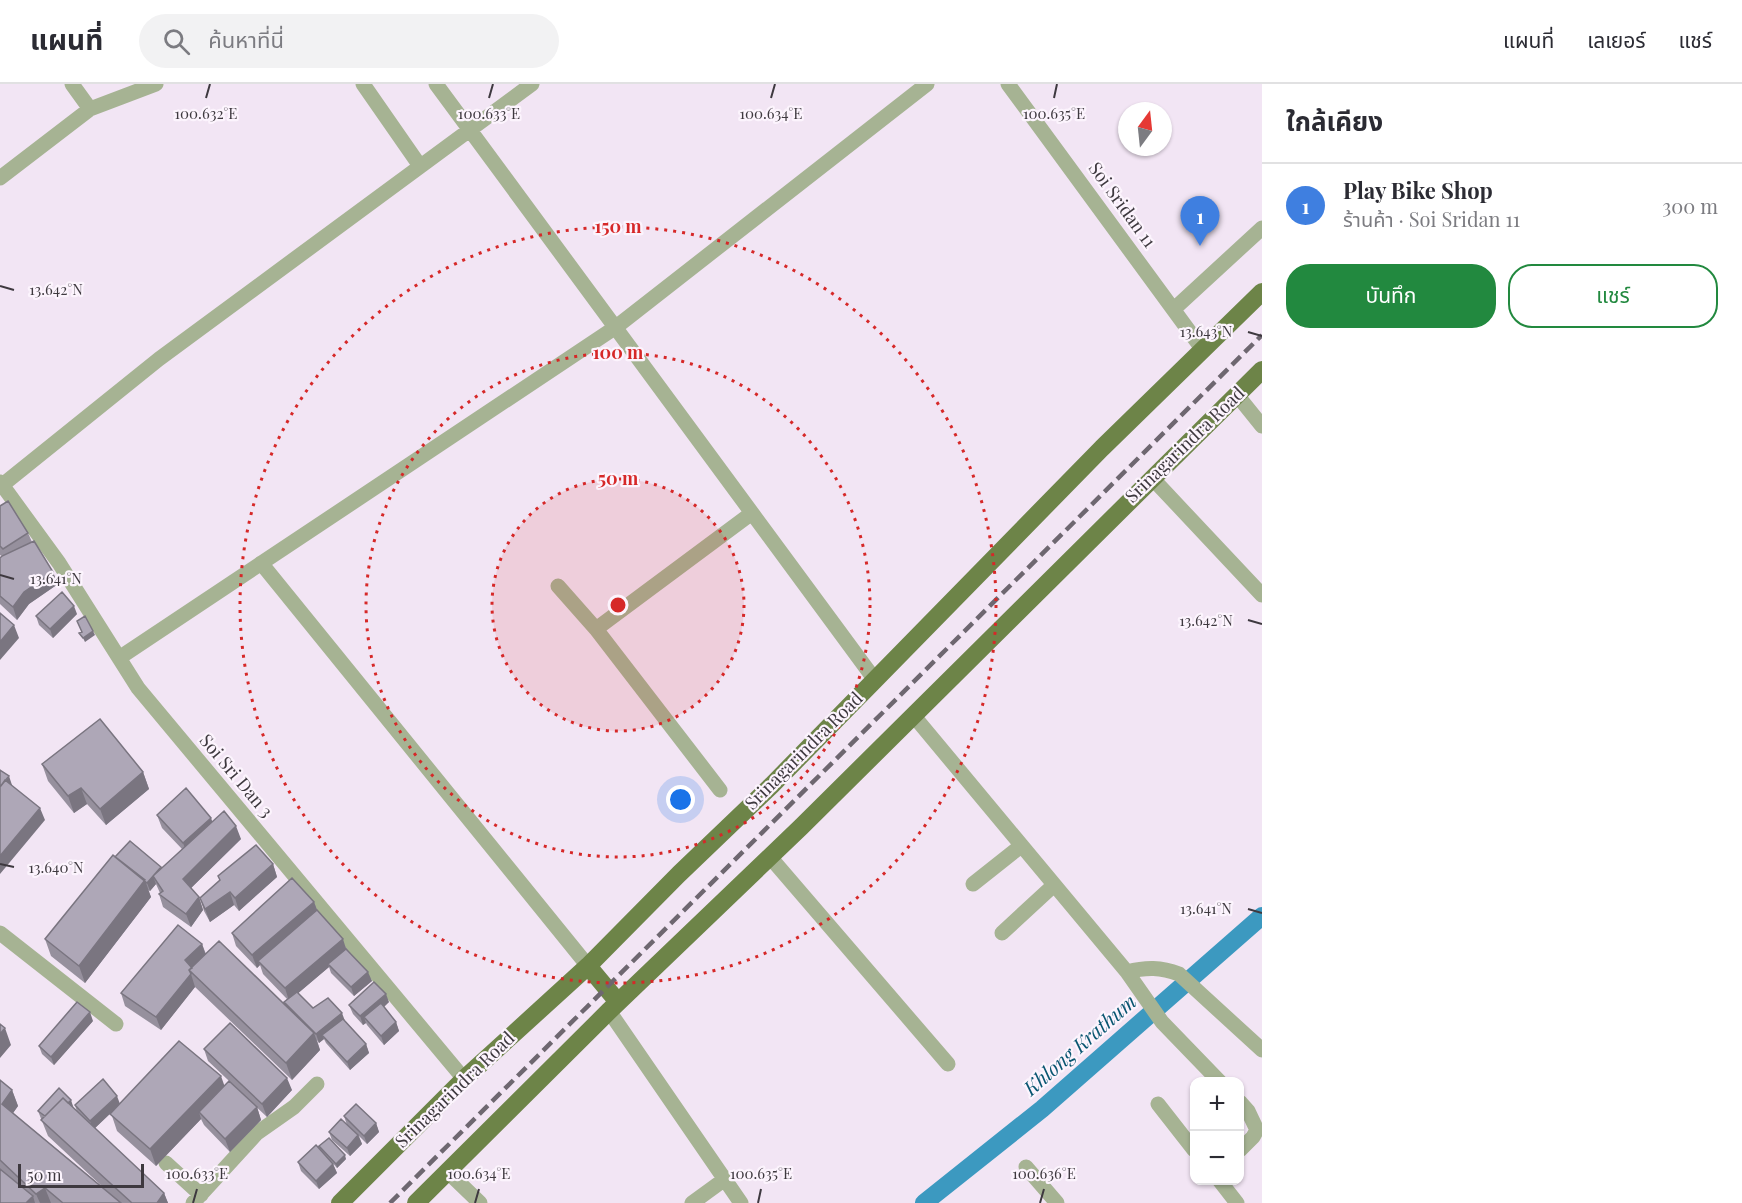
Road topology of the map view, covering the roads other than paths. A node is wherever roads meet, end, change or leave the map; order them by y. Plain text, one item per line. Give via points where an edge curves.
1 (72, 84) edge
2 (156, 84) edge
3 (363, 84) edge
4 (436, 84) edge
5 (532, 84) edge
6 (927, 84) edge
7 (1008, 84) edge
8 (90, 109) junction
9 (470, 129) junction
10 (420, 166) junction
11 (0, 178) edge
12 (1262, 228) edge
13 (1262, 292) edge
14 (1174, 309) junction
15 (616, 327) junction
16 (1203, 350) junction
17 (1262, 370) edge
18 (1237, 395) junction
19 (1262, 426) edge
20 (1152, 478) junction
21 (1, 485) edge
22 (752, 513) junction
23 (261, 563) junction
24 (558, 586) dead end
25 (1262, 595) edge
26 (596, 629) junction
27 (119, 658) junction
28 (875, 680) junction
29 (913, 715) junction
30 (720, 790) dead end
31 (1022, 846) junction
32 (770, 857) junction
33 (973, 884) dead end
34 (1054, 885) junction
35 (0, 933) edge
36 (1002, 933) dead end
37 (588, 966) junction
38 (1127, 972) junction
39 (613, 1006) junction
40 (116, 1024) dead end
41 (1262, 1050) edge
42 (948, 1064) dead end
43 (1215, 1077) edge
44 (464, 1079) junction
45 (317, 1084) dead end
46 (1158, 1104) dead end
47 (1244, 1107) edge
48 (1190, 1145) edge
49 (1244, 1145) edge
50 (166, 1163) dead end
51 (1026, 1167) dead end
52 (448, 1172) junction
53 (725, 1179) junction
54 (1223, 1185) edge
55 (197, 1199) edge
56 (340, 1203) edge
57 (416, 1203) edge
58 (480, 1203) edge
59 (692, 1203) edge
60 (741, 1203) edge
61 (1057, 1203) edge
62 (1237, 1203) edge

1 - 8 street
2 - 8 street
3 - 10 street
4 - 9 street
5 - 9 street
6 - 15 street
7 - 14 street, Soi Sridan 11
8 - 11 street
9 - 10 street
9 - 15 street
10 - 21 street via 159,359
12 - 14 street
13 - 16 main road, Srinagarindra Road
14 - 16 street, Soi Sridan 11
15 - 22 street
15 - 23 street
16 - 28 main road, Srinagarindra Road
17 - 18 main road, Srinagarindra Road
18 - 19 street
18 - 20 main road, Srinagarindra Road
20 - 25 street
20 - 29 main road, Srinagarindra Road
21 - 27 street, Soi Sri Dan 3 via 58,563
22 - 26 street
22 - 28 street
23 - 27 street
23 - 37 street
24 - 26 street
26 - 30 street
27 - 44 street, Soi Sri Dan 3 via 138,688
28 - 37 main road, Srinagarindra Road
29 - 31 street
29 - 32 main road, Srinagarindra Road
31 - 33 street
31 - 34 street
32 - 39 main road, Srinagarindra Road
32 - 42 street
34 - 36 street
34 - 38 street
35 - 40 street
37 - 39 main road
37 - 44 main road, Srinagarindra Road
38 - 41 street via 1155,968 1179,974
38 - 43 street via 1162,1022
39 - 52 main road, Srinagarindra Road
39 - 53 street
44 - 56 main road, Srinagarindra Road
45 - 55 street via 294,1107 257,1133
46 - 48 street
47 - 49 street via 1257,1130
50 - 55 street
51 - 61 street
52 - 57 main road, Srinagarindra Road
52 - 58 street
53 - 59 street
53 - 60 street
54 - 62 street

